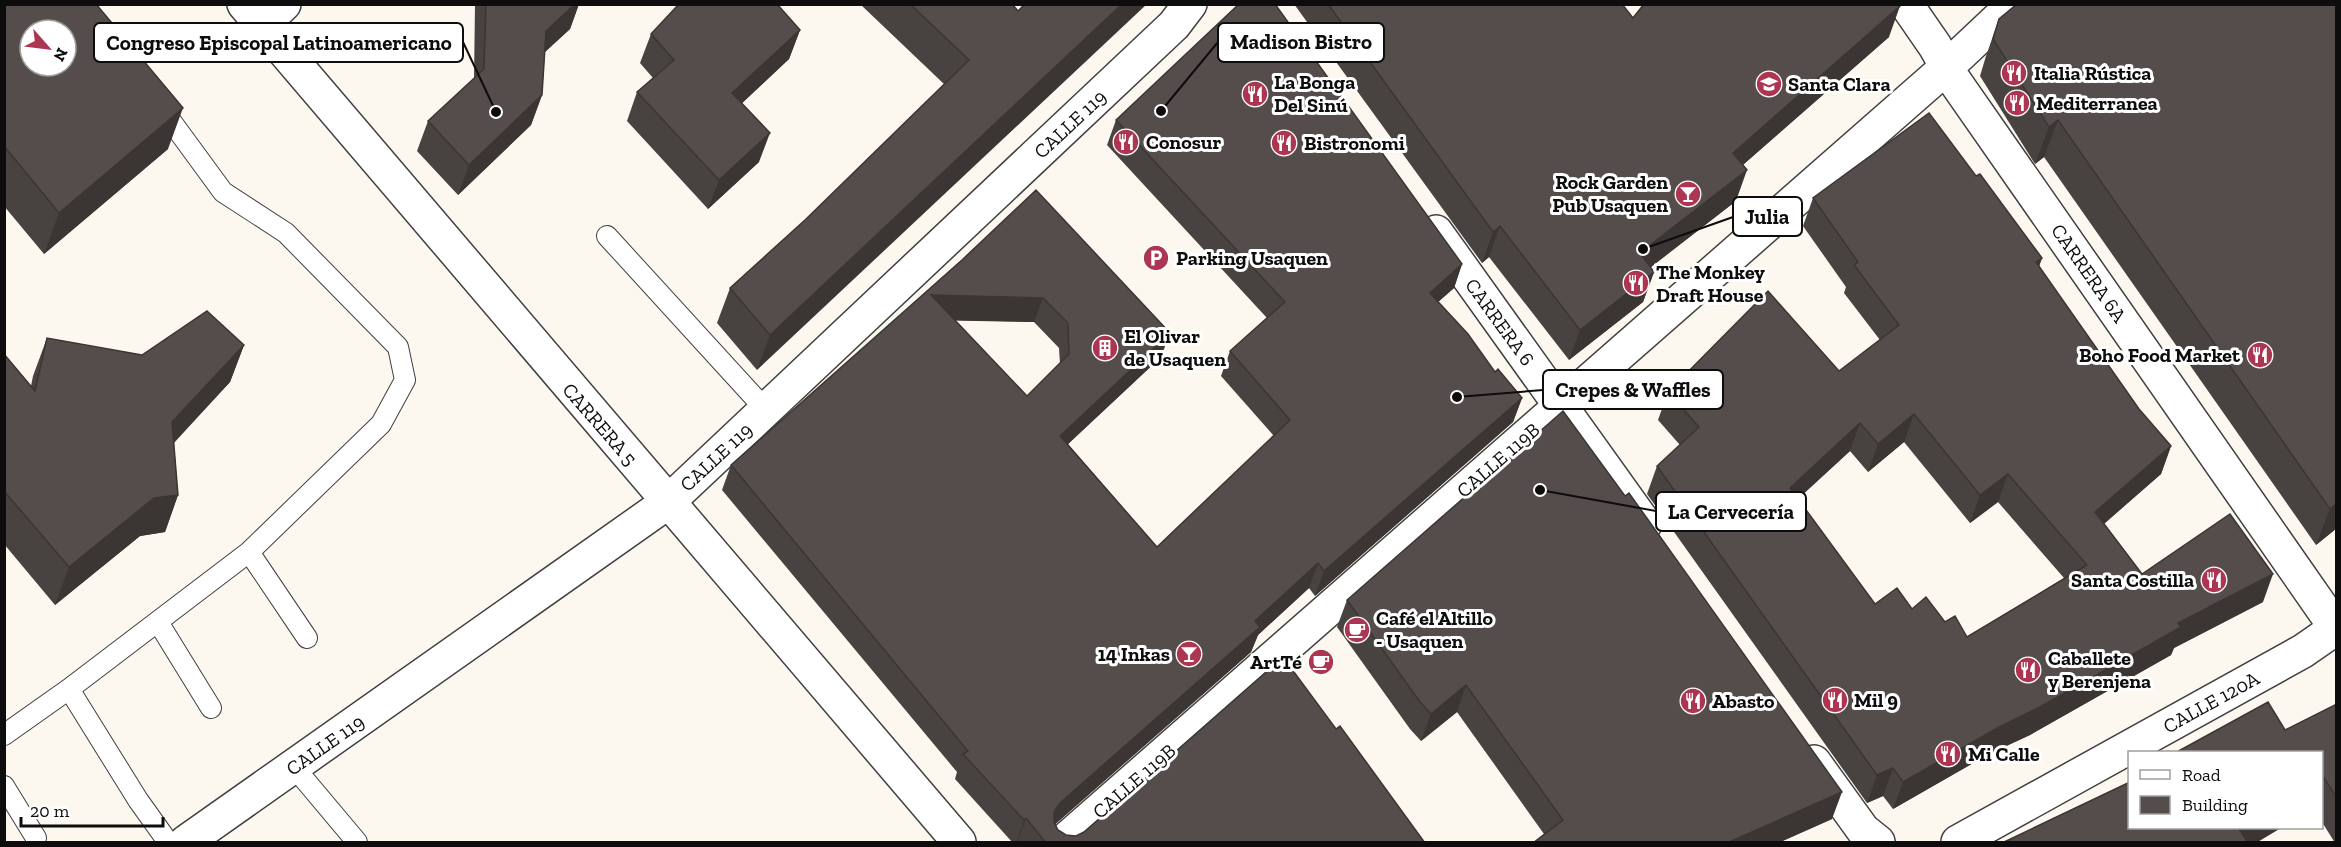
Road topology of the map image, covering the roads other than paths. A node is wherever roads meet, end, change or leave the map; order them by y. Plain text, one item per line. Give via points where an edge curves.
1 (1190, 4) edge
2 (1906, 4) edge
3 (1998, 9) edge
4 (263, 12) edge
5 (1947, 67) junction
6 (145, 88) edge
7 (1415, 204) edge
8 (607, 236) dead end
9 (1561, 405) junction
10 (766, 410) junction
11 (668, 502) junction
12 (1662, 548) edge
13 (249, 552) junction
14 (158, 622) junction
15 (2337, 628) edge
16 (307, 638) dead end
17 (69, 689) junction
18 (211, 708) dead end
19 (1794, 733) edge
20 (4, 735) edge
21 (294, 767) junction
22 (4, 786) edge
23 (36, 838) dead end
24 (168, 843) edge
25 (186, 843) edge
26 (357, 843) edge
27 (959, 843) edge
28 (1063, 843) edge
29 (1878, 843) edge
30 (1958, 843) edge

1 - 10 street, CALLE 119 via 1174,25
2 - 5 street, CARRERA 6A
3 - 5 street, CALLE 119B
4 - 11 street, CARRERA 5
5 - 9 street, CALLE 119B
5 - 15 street, CARRERA 6A
6 - 13 lane via 223,192 286,233 398,346 405,380 381,424
7 - 9 street, CARRERA 6
8 - 10 lane
9 - 12 street, CARRERA 6
9 - 28 street, CALLE 119B
10 - 11 street, CALLE 119
11 - 21 street, CALLE 119
11 - 27 street, CARRERA 5
13 - 14 lane
13 - 16 lane
14 - 17 lane
14 - 18 lane
15 - 30 street, CALLE 120A via 2303,651
17 - 20 lane
17 - 24 lane
19 - 29 street via 1863,830
21 - 25 street, CALLE 119
21 - 26 lane
22 - 23 lane

